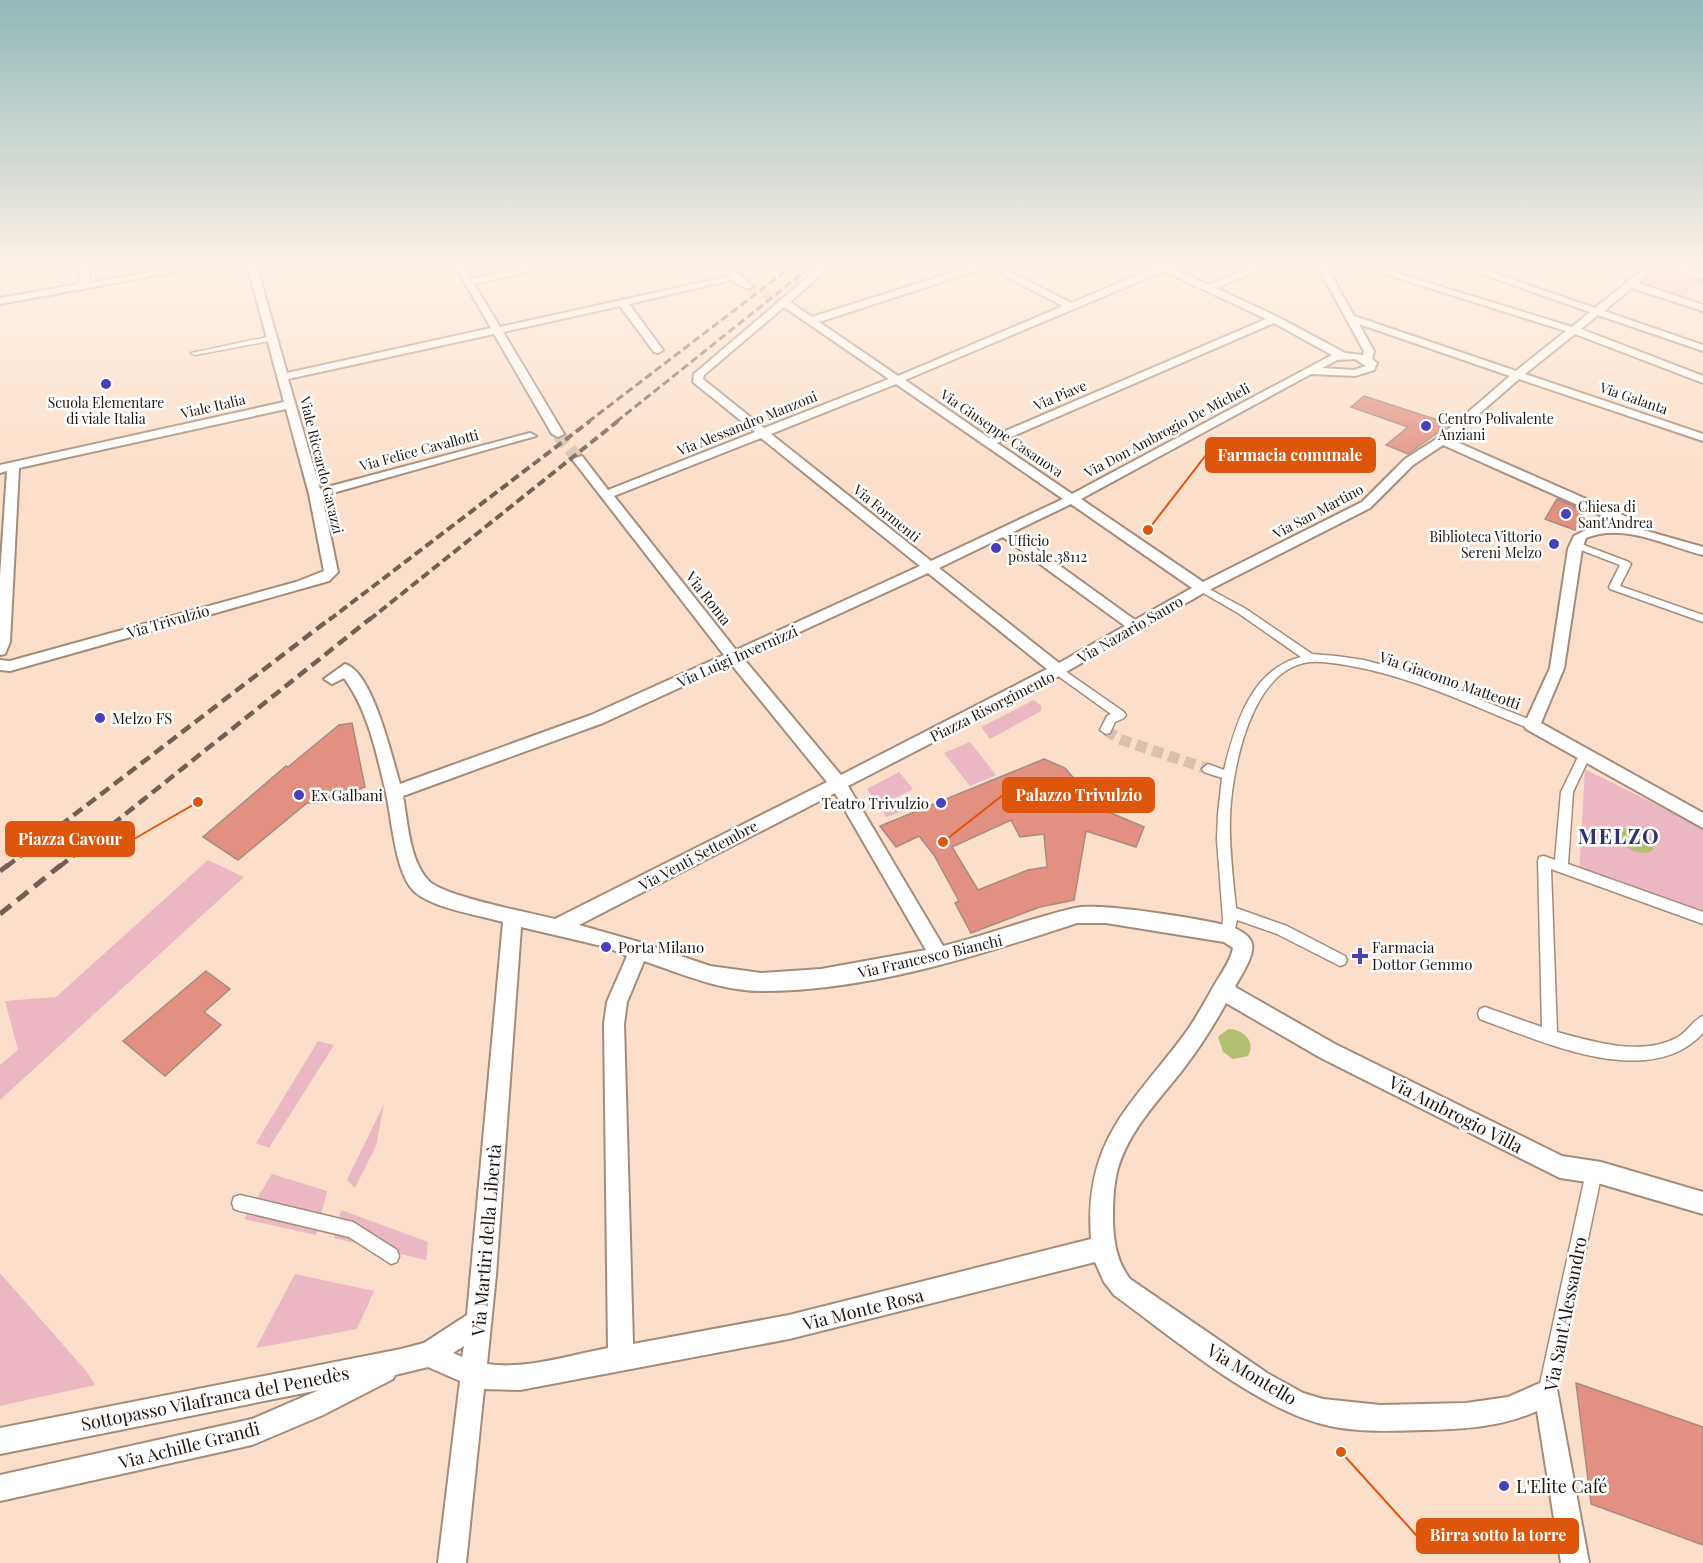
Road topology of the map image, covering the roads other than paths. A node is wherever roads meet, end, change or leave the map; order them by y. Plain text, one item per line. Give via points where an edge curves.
1 (466, 337) edge
2 (502, 337) edge
3 (648, 337) edge
4 (743, 337) edge
5 (834, 337) edge
6 (998, 337) edge
7 (1233, 337) edge
8 (1308, 337) edge
9 (1361, 337) edge
10 (1407, 337) edge
11 (1564, 337) edge
12 (1591, 337) edge
13 (1672, 337) edge
14 (272, 338) joint
15 (1703, 348) edge
16 (658, 350) dead end
17 (195, 353) dead end
18 (1341, 355) junction
19 (1367, 359) junction
20 (1309, 371) junction
21 (1519, 374) junction
22 (283, 377) junction
23 (897, 380) junction
24 (1703, 380) edge
25 (291, 404) junction
26 (764, 433) junction
27 (558, 434) tunnel mouth
28 (530, 436) dead end
29 (1703, 438) edge
30 (1442, 440) junction
31 (989, 442) junction
32 (578, 459) tunnel mouth
33 (6, 467) edge
34 (315, 494) junction
35 (608, 494) junction
36 (1072, 499) junction
37 (1004, 532) junction
38 (1682, 543) junction
39 (1576, 545) junction
40 (1703, 551) edge
41 (930, 567) junction
42 (332, 570) joint
43 (1202, 588) junction
44 (1703, 619) edge
45 (1136, 627) junction
46 (0, 650) edge
47 (734, 658) junction
48 (1310, 658) junction
49 (5, 666) edge
50 (1058, 670) junction
51 (332, 679) dead end
52 (1532, 725) junction
53 (1106, 730) dead end
54 (1584, 756) junction
55 (1208, 769) tunnel mouth
56 (1229, 776) junction
57 (838, 783) junction
58 (394, 793) junction
59 (1703, 820) edge
60 (1561, 867) junction
61 (1229, 911) junction
62 (513, 916) junction
63 (1703, 918) edge
64 (558, 927) junction
65 (1235, 939) junction
66 (639, 950) junction
67 (939, 956) junction
68 (1340, 960) dead end
69 (1222, 990) junction
70 (1485, 1014) dead end
71 (1703, 1023) edge
72 (1550, 1037) junction
73 (1594, 1172) junction
74 (240, 1203) dead end
75 (1703, 1203) edge
76 (1103, 1248) junction
77 (391, 1256) dead end
78 (479, 1322) junction
79 (429, 1354) junction
80 (621, 1358) junction
81 (401, 1361) junction
82 (473, 1375) junction
83 (1547, 1393) junction
84 (0, 1441) edge
85 (0, 1488) edge
86 (452, 1563) edge
87 (1575, 1563) edge

1 - 22 street
2 - 27 street
3 - 16 street
4 - 26 street, Via Formenti via 696,380
5 - 23 street, Via Giuseppe Casanova
6 - 23 street, Via Alessandro Manzoni
7 - 31 street, Via Piave
8 - 18 street
9 - 19 street via 1370,351
10 - 21 street, Via Galanta
11 - 21 street, Via San Martino
12 - 24 street
13 - 15 street
14 - 17 street
14 - 22 street, Viale Riccardo Gavazzi
18 - 19 street
18 - 20 street, Via Don Ambrogio De Micheli
19 - 20 street, Via Don Ambrogio De Micheli via 1371,367 1361,372
20 - 36 street, Via Don Ambrogio De Micheli
21 - 29 street, Via Galanta
21 - 30 street, Via San Martino
22 - 25 street, Viale Riccardo Gavazzi
23 - 26 street, Via Alessandro Manzoni
23 - 31 street, Via Giuseppe Casanova
25 - 33 street, Viale Italia
25 - 34 street, Viale Riccardo Gavazzi
26 - 35 street, Via Alessandro Manzoni
26 - 41 street, Via Formenti
28 - 34 street, Via Felice Cavallotti
30 - 38 street
30 - 43 street, Via San Martino via 1409,462 1369,503
31 - 36 street, Via Giuseppe Casanova
32 - 35 street, Via Roma
33 - 46 street
34 - 42 street, Viale Riccardo Gavazzi
35 - 47 street, Via Roma
36 - 37 street, Via Luigi Invernizzi
36 - 43 street, Via Giuseppe Casanova
37 - 41 street, Via Luigi Invernizzi
37 - 45 street
38 - 39 street via 1601,530 1583,534
38 - 40 street
39 - 44 street via 1626,564 1614,587
39 - 52 street via 1557,668
41 - 47 street, Via Luigi Invernizzi
41 - 50 street, Via Formenti
42 - 49 street, Via Trivulzio via 324,578
43 - 45 street, Via Nazario Sauro
43 - 48 street
45 - 50 street, Via Nazario Sauro
47 - 57 street, Via Roma
47 - 58 street, Via Luigi Invernizzi via 583,725
48 - 52 street, Via Giacomo Matteotti via 1400,675
48 - 56 street via 1284,668 1257,692
50 - 53 street, Piazza Risorgimento via 1120,715 1112,719
50 - 57 street, Piazza Risorgimento
51 - 58 street, Via Francesco Bianchi via 345,669 361,690
52 - 54 street
54 - 59 street
54 - 60 street via 1567,792
55 - 56 street
56 - 61 street via 1223,831
57 - 64 street, Via Venti Settembre
57 - 67 street, Via Roma
58 - 62 street, Via Francesco Bianchi via 407,860 422,887 440,897
60 - 63 street
60 - 72 street via 1544,861
61 - 65 street
61 - 68 street via 1282,930
62 - 64 street, Via Francesco Bianchi
62 - 78 street, Via Martiri della Libertà
64 - 66 street, Via Francesco Bianchi
65 - 67 street, Via Francesco Bianchi via 1088,914 1068,916 1004,939
65 - 69 street, Via Montello via 1242,953
66 - 67 street, Via Francesco Bianchi via 710,975 761,982 838,976
66 - 80 street via 617,1002 615,1024
69 - 73 street, Via Ambrogio Villa via 1316,1045 1552,1163 1569,1170
69 - 76 street, Via Montello via 1200,1030 1138,1106 1113,1149 1101,1201
70 - 72 street
71 - 72 street via 1683,1043 1663,1050 1614,1052
73 - 75 street, Via Ambrogio Villa
73 - 83 street, Via Sant'Alessandro
74 - 77 street via 353,1230
76 - 80 street, Via Monte Rosa via 836,1317
76 - 83 street, Via Montello via 1110,1272 1122,1287 1264,1386 1322,1412 1379,1417 1474,1415 1516,1408
78 - 79 street, Sottopasso Vilafranca del Penedès
78 - 82 street, Via Martiri della Libertà
79 - 81 street, Sottopasso Vilafranca del Penedès
79 - 82 street
80 - 82 street, Via Monte Rosa via 515,1378
81 - 84 street, Sottopasso Vilafranca del Penedès
81 - 85 street, Via Achille Grandi via 314,1406 252,1432
82 - 86 street, Via Martiri della Libertà
83 - 87 street, Via Sant'Alessandro

